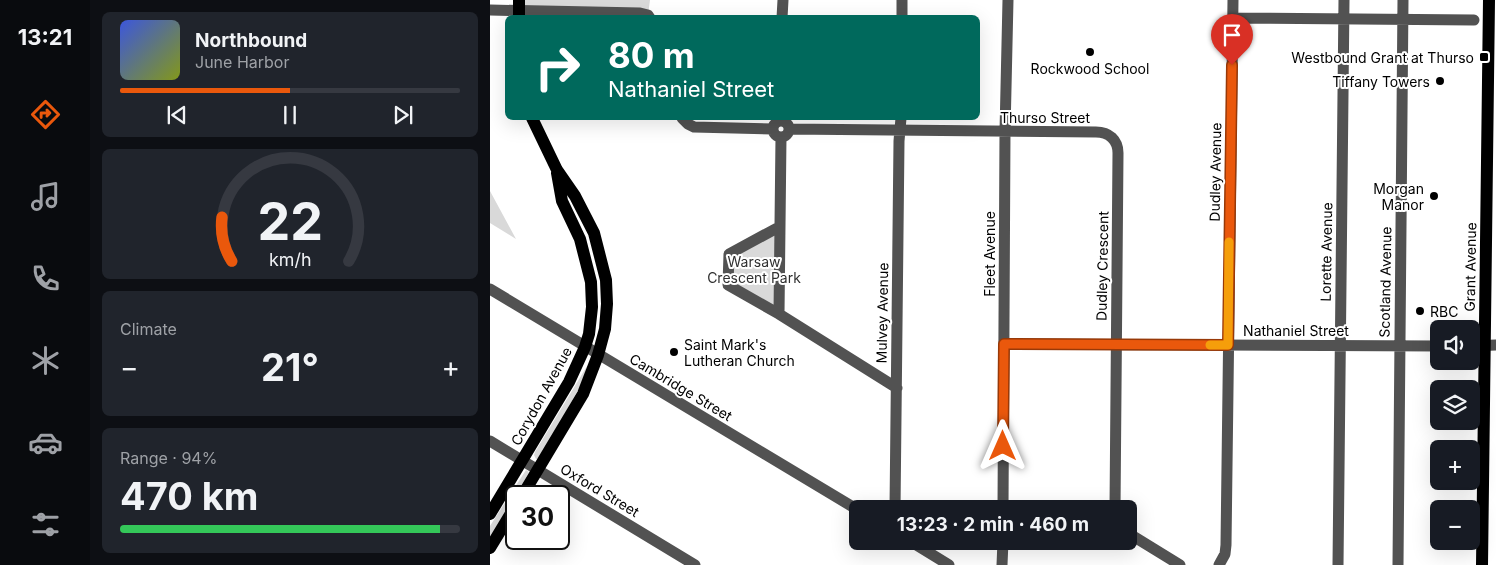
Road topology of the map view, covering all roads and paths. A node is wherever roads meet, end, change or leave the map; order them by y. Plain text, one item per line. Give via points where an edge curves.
1 (783, 0) edge
2 (902, 0) edge
3 (1008, 0) edge
4 (1233, 0) edge
5 (1344, 0) edge
6 (1403, 0) edge
7 (1489, 0) edge
8 (519, 9) edge
9 (490, 10) edge
10 (648, 15) edge
11 (782, 15) edge
12 (902, 15) edge
13 (1232, 18) junction
14 (1344, 19) junction
15 (1403, 19) junction
16 (1474, 20) dead end
17 (533, 120) edge
18 (684, 120) edge
19 (901, 120) edge
20 (781, 127) edge
21 (900, 130) junction
22 (1005, 132) junction
23 (1117, 144) joint
24 (557, 170) junction
25 (779, 227) junction
26 (490, 289) edge
27 (779, 314) junction
28 (1004, 344) junction
29 (1116, 345) junction
30 (1228, 345) junction
31 (1340, 345) junction
32 (1490, 345) edge
33 (1399, 346) junction
34 (1430, 346) edge
35 (585, 347) junction
36 (598, 356) junction
37 (897, 388) junction
38 (490, 441) edge
39 (522, 460) junction
40 (538, 470) junction
41 (529, 485) edge
42 (895, 500) edge
43 (1003, 500) edge
44 (1115, 500) edge
45 (849, 505) edge
46 (490, 514) edge
47 (505, 523) edge
48 (1137, 539) edge
49 (490, 548) edge
50 (925, 550) edge
51 (1003, 550) edge
52 (695, 565) edge
53 (949, 565) edge
54 (1002, 565) edge
55 (1180, 565) edge
56 (1219, 565) edge
57 (1338, 565) edge
58 (1398, 565) edge
59 (1482, 565) edge

1 - 11 street
2 - 12 street
3 - 22 street, Fleet Avenue
4 - 13 street, Dudley Avenue
5 - 14 street, Lorette Avenue
6 - 15 street, Scotland Avenue
7 - 32 main road, Grant Avenue
8 - 9 street
8 - 10 street
13 - 14 street
13 - 30 street, Dudley Avenue
14 - 15 street
14 - 31 street, Lorette Avenue
15 - 16 street
15 - 33 street, Scotland Avenue
17 - 24 main road, Corydon Avenue
18 - 20 street, Thurso Street via 694,127
19 - 21 street, Mulvey Avenue
20 - 21 street, Thurso Street
20 - 25 street
21 - 22 street, Thurso Street
21 - 37 street, Mulvey Avenue
22 - 23 street, Thurso Street via 1102,132
22 - 28 street, Fleet Avenue
23 - 29 street, Dudley Crescent
24 - 35 main road, Corydon Avenue via 562,201 580,240 591,282 592,307
24 - 36 main road, Corydon Avenue via 594,233 606,280 605,329
25 - 27 street
25 - 27 street via 729,254 728,284
26 - 35 street, Cambridge Street
27 - 37 street
28 - 29 street, Nathaniel Street
28 - 43 street, Fleet Avenue
29 - 30 street, Nathaniel Street
29 - 44 street, Dudley Crescent
30 - 31 street, Nathaniel Street
30 - 56 street via 1226,545
31 - 33 street, Nathaniel Street
31 - 57 street, Lorette Avenue
32 - 59 main road, Grant Avenue
33 - 34 street, Nathaniel Street
33 - 58 street, Scotland Avenue
35 - 36 street, Cambridge Street
35 - 39 main road, Corydon Avenue via 569,382
36 - 40 main road, Corydon Avenue via 583,394
36 - 45 street, Cambridge Street
37 - 42 street, Mulvey Avenue
38 - 39 street, Oxford Street
39 - 40 street, Oxford Street
39 - 46 main road, Corydon Avenue
40 - 41 main road, Corydon Avenue
40 - 52 street, Oxford Street
47 - 49 main road
48 - 55 street
50 - 53 street
51 - 54 street

